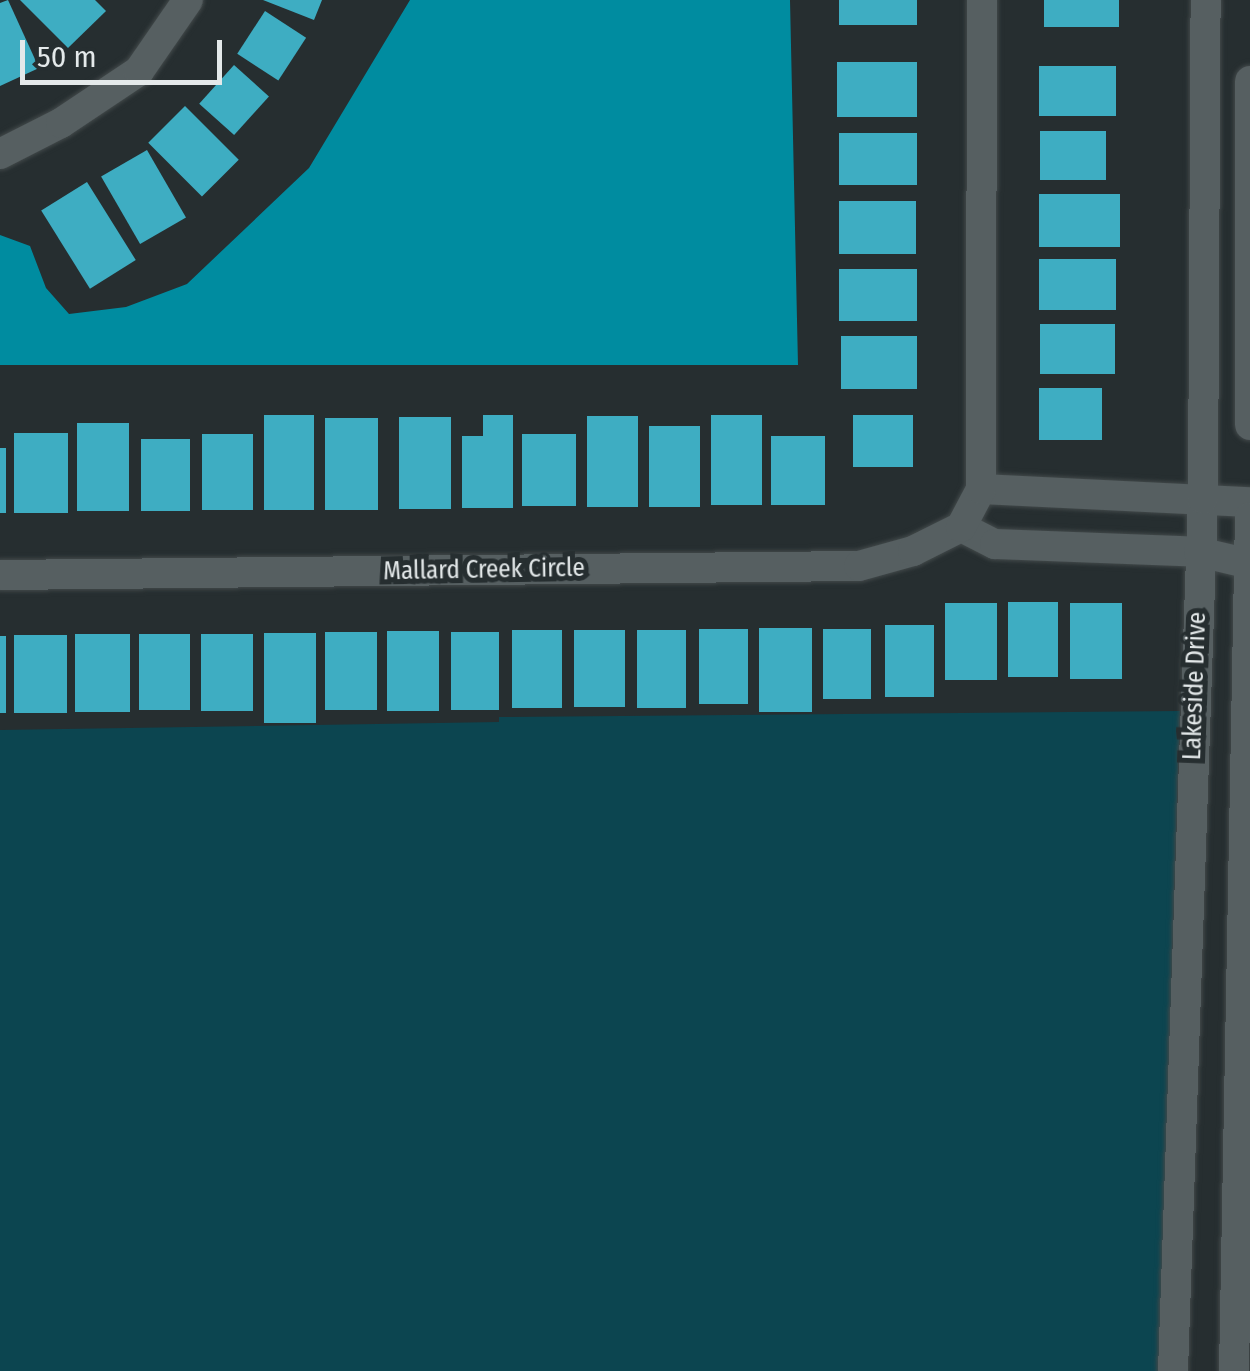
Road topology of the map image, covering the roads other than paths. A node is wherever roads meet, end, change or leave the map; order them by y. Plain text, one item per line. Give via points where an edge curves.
1 (188, 0) edge
2 (982, 0) edge
3 (1206, 0) edge
4 (1250, 81) edge
5 (0, 154) edge
6 (1250, 425) edge
7 (980, 489) junction
8 (1203, 500) junction
9 (1250, 502) edge
10 (1250, 517) edge
11 (960, 528) junction
12 (1199, 552) junction
13 (1248, 564) edge
14 (0, 575) edge
15 (1173, 1371) edge
16 (1234, 1371) edge

1 - 5 street via 138,70 61,123
2 - 7 street
3 - 8 street, Lakeside Drive
4 - 6 street
7 - 8 street
7 - 11 street
8 - 9 street
8 - 12 street, Lakeside Drive
10 - 13 street, Lakeside Drive
11 - 12 street via 995,544
11 - 14 street, Mallard Creek Circle via 859,566
12 - 13 street
12 - 15 street, Lakeside Drive
13 - 16 street, Lakeside Drive

